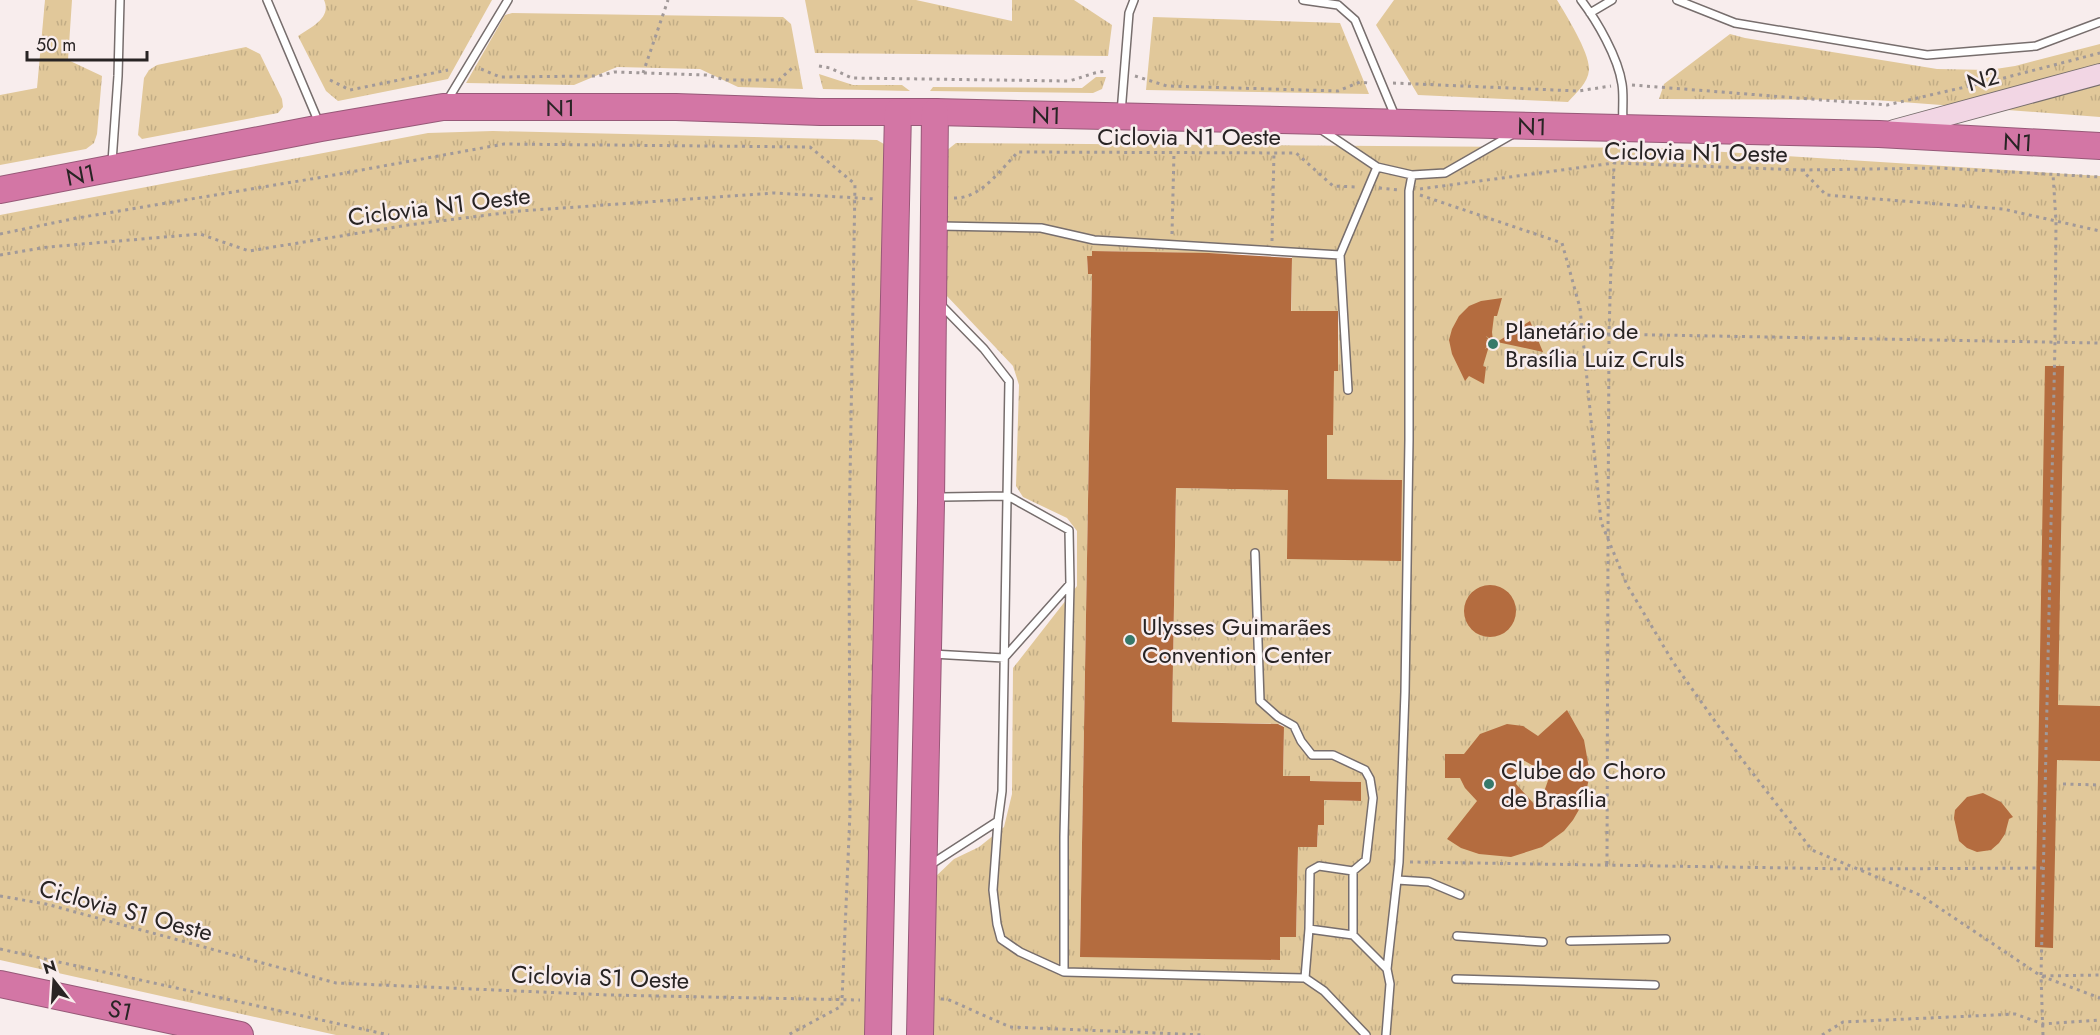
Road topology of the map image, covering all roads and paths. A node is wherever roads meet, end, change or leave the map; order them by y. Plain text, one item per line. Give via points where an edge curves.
1 (120, 0) edge
2 (267, 0) edge
3 (508, 0) edge
4 (668, 0) edge
5 (1134, 0) edge
6 (1303, 0) edge
7 (1581, 0) edge
8 (1612, 0) edge
9 (1677, 0) edge
10 (1590, 13) junction
11 (2100, 22) edge
12 (2100, 53) edge
13 (819, 66) dead end
14 (792, 68) dead end
15 (481, 69) dead end
16 (448, 70) dead end
17 (1107, 71) dead end
18 (643, 73) junction
19 (2100, 74) edge
20 (330, 80) dead end
21 (1622, 84) junction
22 (443, 107) junction
23 (898, 112) junction
24 (935, 112) junction
25 (1120, 117) junction
26 (1311, 122) junction
27 (1398, 124) junction
28 (1526, 127) junction
29 (321, 128) junction
30 (1623, 129) junction
31 (1879, 134) junction
32 (2100, 146) edge
33 (1174, 152) junction
34 (1274, 152) junction
35 (1614, 163) junction
36 (1377, 167) junction
37 (112, 169) junction
38 (1802, 170) junction
39 (2053, 174) junction
40 (1412, 175) junction
41 (2100, 177) edge
42 (1370, 187) junction
43 (1, 189) edge
44 (1409, 191) junction
45 (951, 198) dead end
46 (855, 199) junction
47 (876, 199) dead end
48 (2056, 221) junction
49 (896, 225) junction
50 (933, 226) junction
51 (2100, 231) edge
52 (0, 234) edge
53 (1172, 245) junction
54 (1272, 251) junction
55 (0, 255) edge
56 (1340, 255) junction
57 (933, 295) junction
58 (1547, 333) dead end
59 (1609, 333) junction
60 (1583, 334) junction
61 (2055, 342) junction
62 (2100, 343) edge
63 (1348, 390) dead end
64 (1008, 496) junction
65 (931, 503) junction
66 (1608, 542) junction
67 (1255, 553) dead end
68 (1070, 584) junction
69 (926, 654) junction
70 (1004, 658) junction
71 (2063, 784) dead end
72 (2100, 785) edge
73 (998, 821) junction
74 (1399, 862) junction
75 (1607, 864) junction
76 (2044, 868) junction
77 (923, 869) junction
78 (1857, 869) junction
79 (1353, 871) junction
80 (1397, 880) junction
81 (1460, 895) dead end
82 (0, 896) edge
83 (1309, 929) junction
84 (1353, 935) junction
85 (1457, 936) dead end
86 (1666, 939) dead end
87 (1570, 940) dead end
88 (1543, 942) dead end
89 (0, 949) edge
90 (880, 966) junction
91 (921, 967) junction
92 (1387, 969) junction
93 (1064, 972) junction
94 (2100, 975) edge
95 (2041, 976) junction
96 (1305, 978) junction
97 (1456, 979) dead end
98 (0, 984) edge
99 (1655, 985) dead end
100 (2100, 998) edge
101 (921, 999) junction
102 (842, 1000) junction
103 (879, 1000) junction
104 (2100, 1020) edge
105 (2043, 1024) junction
106 (240, 1035) edge
107 (389, 1035) edge
108 (788, 1035) edge
109 (879, 1035) edge
110 (920, 1035) edge
111 (1204, 1035) edge
112 (1366, 1035) edge
113 (1386, 1035) edge
114 (1822, 1035) edge
115 (2043, 1035) edge

1 - 37 lane
2 - 29 lane
3 - 22 lane
4 - 18 path
5 - 25 lane via 1129,13
6 - 27 lane via 1338,5 1354,20
7 - 10 lane
8 - 10 lane
9 - 11 lane via 1735,23 1927,56 2036,46
10 - 21 lane
12 - 21 path via 1887,105
13 - 17 path via 852,78 922,80 1068,81
14 - 18 path via 779,80
15 - 18 path via 500,76
16 - 20 path via 350,90
19 - 31 main road, N2
21 - 30 lane
22 - 23 highway, N1
22 - 29 highway, N1
23 - 24 highway, N1
23 - 49 highway
24 - 25 highway, N1
24 - 50 highway
25 - 26 highway, N1
26 - 27 highway, N1
26 - 36 lane
27 - 28 highway, N1
28 - 30 highway, N1
28 - 40 lane via 1445,173
29 - 37 highway, N1
30 - 31 highway, N1
31 - 32 highway, N1
33 - 34 path, Ciclovia N1 Oeste
33 - 45 path, Ciclovia N1 Oeste via 1018,152 976,194 966,199
33 - 53 path
34 - 42 path, Ciclovia N1 Oeste via 1296,153 1333,186
34 - 54 path
35 - 38 path, Ciclovia N1 Oeste
35 - 44 path, Ciclovia N1 Oeste
35 - 59 path
36 - 40 lane
36 - 42 lane
37 - 43 highway, N1
38 - 39 path via 1938,168
38 - 48 path, Ciclovia N1 Oeste via 1826,195 2004,209
39 - 41 path
39 - 48 path
40 - 44 lane
42 - 44 path, Ciclovia N1 Oeste
42 - 56 lane
44 - 60 path via 1562,243 1581,308
44 - 74 lane via 1405,692
46 - 47 path, Ciclovia N1 Oeste
46 - 52 path via 855,184 810,147 504,144
46 - 55 path, Ciclovia N1 Oeste via 774,193 520,211 249,251 200,234
46 - 102 path via 849,540 850,813
48 - 51 path, Ciclovia N1 Oeste
48 - 61 path
49 - 50 highway
49 - 90 highway
50 - 53 lane via 1041,228 1094,240
50 - 57 highway
53 - 54 lane
54 - 56 lane
56 - 63 lane
57 - 64 lane via 1009,381
57 - 65 highway
58 - 60 path
59 - 60 path
59 - 61 path
59 - 66 path
60 - 66 path via 1601,522
61 - 62 path
61 - 76 path
64 - 65 lane via 942,497
64 - 68 lane via 1069,530
64 - 70 lane
65 - 69 highway
66 - 75 path
66 - 78 path via 1627,585 1673,662 1741,758 1812,850
67 - 79 lane via 1260,701 1294,726 1312,755 1333,755 1365,770 1370,779 1373,798 1366,860
68 - 70 lane
68 - 93 lane
69 - 70 lane
69 - 77 highway
70 - 73 lane
71 - 72 path
73 - 77 lane
73 - 93 lane via 993,890 1001,939
74 - 75 path
74 - 80 lane
75 - 78 path
76 - 78 path
76 - 95 path
77 - 91 highway
78 - 95 path via 1920,895
79 - 83 lane via 1319,866 1310,871
79 - 84 lane
80 - 81 lane via 1429,882
80 - 92 lane
82 - 102 path, Ciclovia S1 Oeste via 46,904 336,984
83 - 84 lane
83 - 96 lane
84 - 92 lane
85 - 88 lane
86 - 87 lane
89 - 107 path
90 - 91 highway
90 - 103 highway
91 - 101 highway
92 - 113 lane via 1390,984
93 - 96 lane
94 - 95 path
95 - 100 path
95 - 105 path
96 - 112 lane via 1324,991
97 - 99 lane
98 - 106 highway, S1
101 - 110 highway
101 - 111 path via 947,999 1010,1028
102 - 103 path, Ciclovia S1 Oeste
102 - 108 path via 842,1006
103 - 109 highway
104 - 105 path
105 - 114 path via 2015,1014 1843,1022
105 - 115 path

